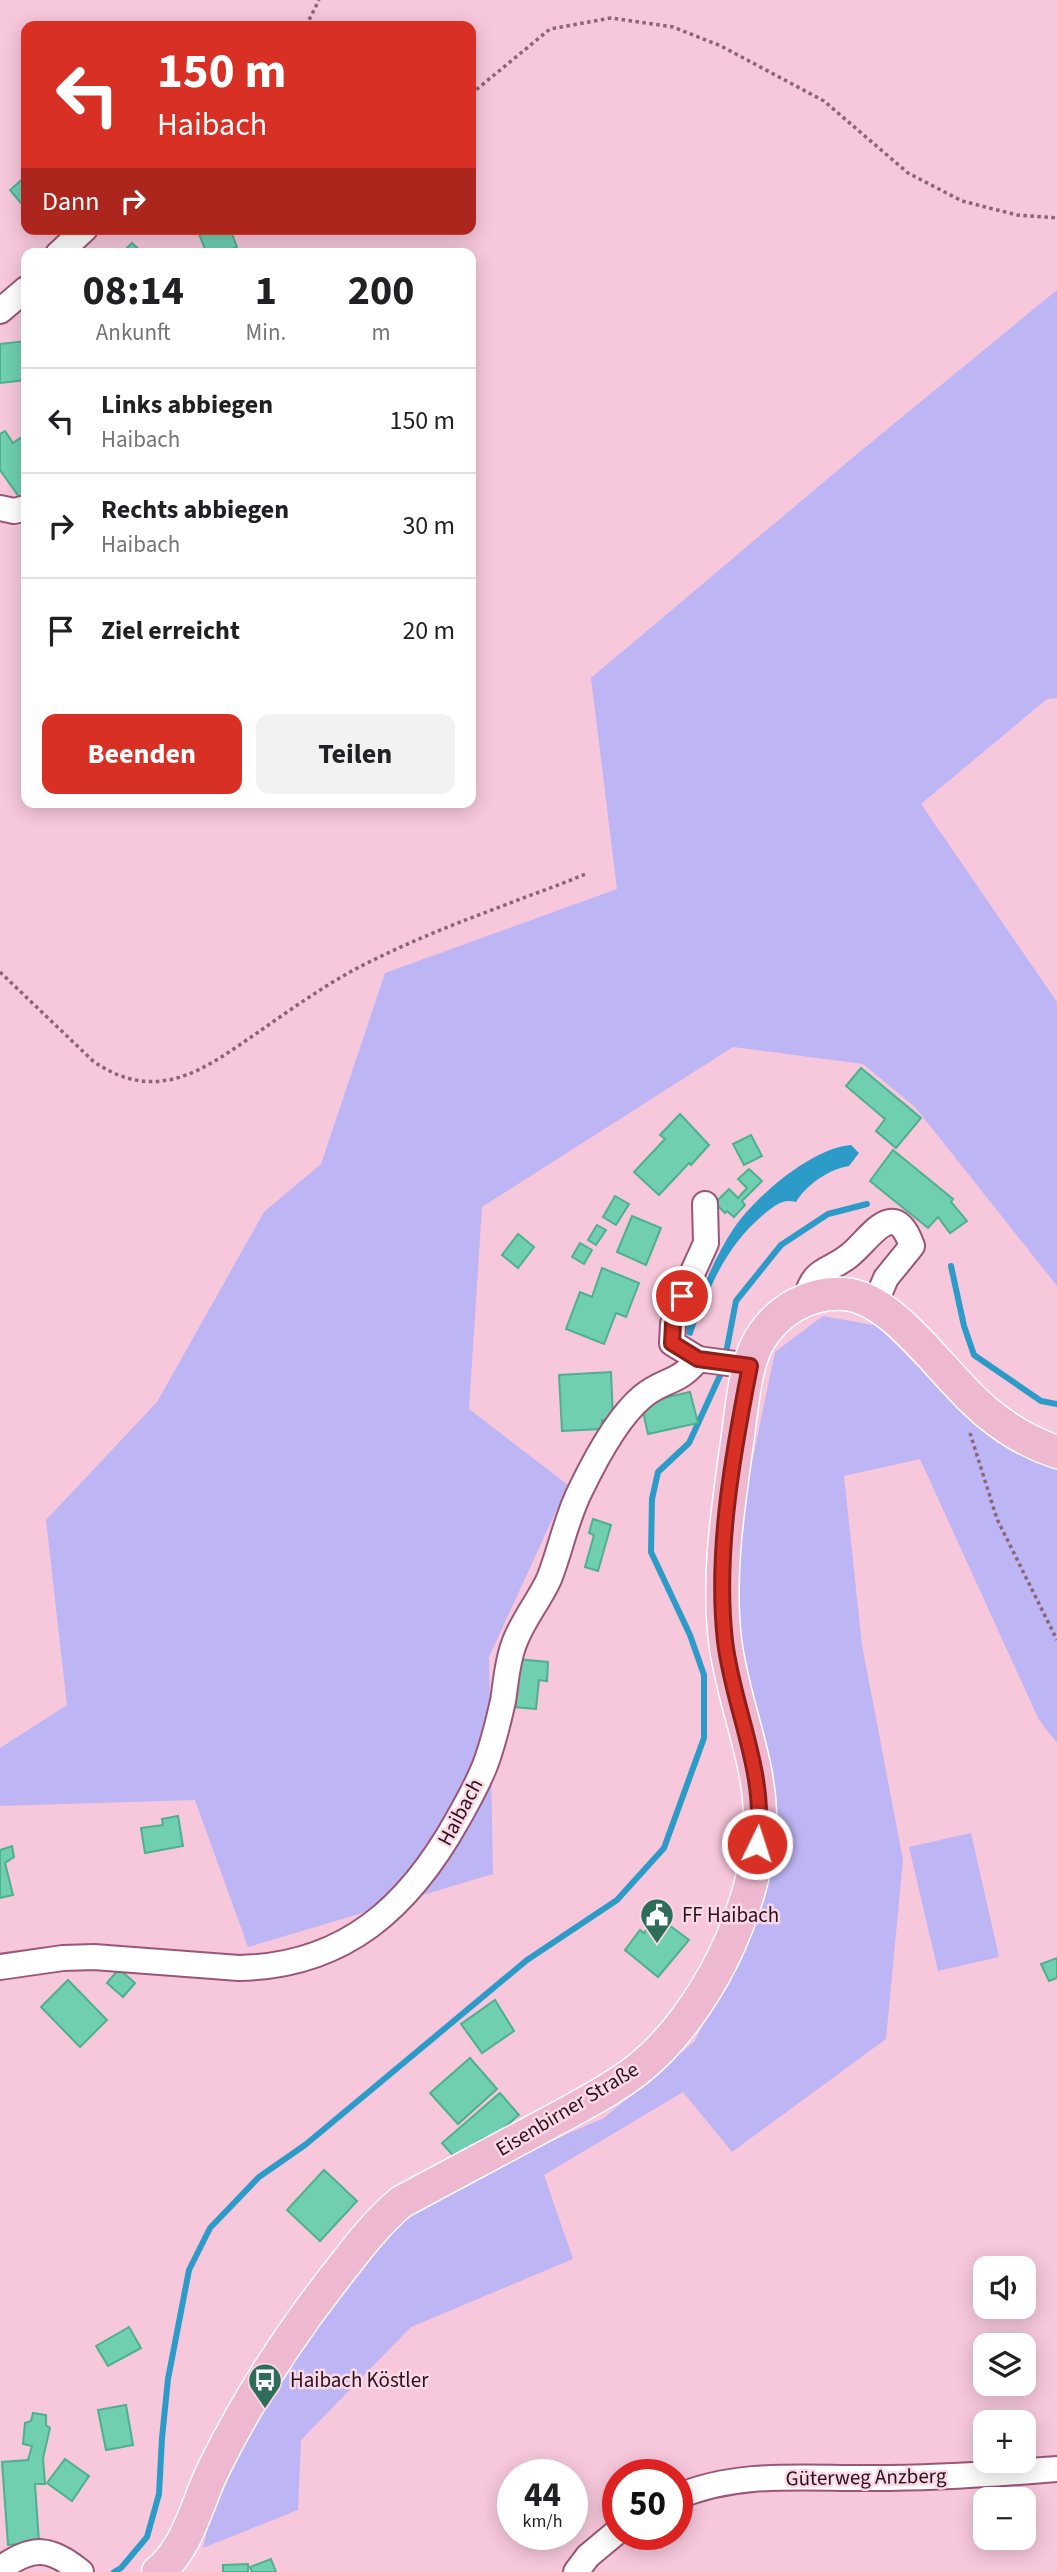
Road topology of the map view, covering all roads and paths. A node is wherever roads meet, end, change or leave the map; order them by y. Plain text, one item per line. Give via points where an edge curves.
1 (319, 0) edge
2 (308, 21) edge
3 (476, 90) edge
4 (1057, 218) edge
5 (79, 235) edge
6 (64, 248) edge
7 (21, 293) edge
8 (0, 311) edge
9 (0, 508) edge
10 (21, 510) edge
11 (586, 874) dead end
12 (0, 972) edge
13 (705, 1204) dead end
14 (848, 1257) junction
15 (881, 1291) junction
16 (806, 1299) junction
17 (722, 1362) junction
18 (969, 1430) dead end
19 (1057, 1452) edge
20 (1057, 1640) edge
21 (0, 1967) edge
22 (1057, 2469) edge
23 (693, 2491) edge
24 (602, 2545) edge
25 (0, 2569) edge
26 (162, 2571) edge
27 (81, 2572) edge
28 (576, 2572) edge

1 - 2 path
3 - 4 path via 550,29 611,18 673,27 721,46 824,100 908,173 962,201 1017,215
5 - 6 street
7 - 8 street
9 - 10 street
11 - 12 path via 376,959 317,991 220,1058 169,1080 148,1082 108,1072
13 - 17 street via 706,1243 682,1296 672,1343
14 - 15 street
14 - 15 street via 883,1223 897,1224 909,1236 912,1246
14 - 16 street via 814,1278
15 - 16 main road, Eisenbirner Straße
15 - 19 main road, Eisenbirner Straße via 894,1317 988,1414
16 - 17 main road, Eisenbirner Straße via 772,1322 758,1341
17 - 21 street, Haibach via 688,1372 640,1398 594,1464 570,1514 549,1578 514,1644 496,1729 477,1784 430,1866 397,1904 347,1940 285,1964 239,1968 62,1958
17 - 26 main road, Eisenbirner Straße via 741,1412 724,1548 722,1604 731,1677 759,1794 760,1824 736,1929 697,2001 671,2037 638,2070 401,2202 379,2220 271,2364
18 - 20 path via 997,1520
22 - 23 street, Güterweg Anzberg via 765,2479
24 - 28 street
25 - 27 street via 37,2552 63,2557

